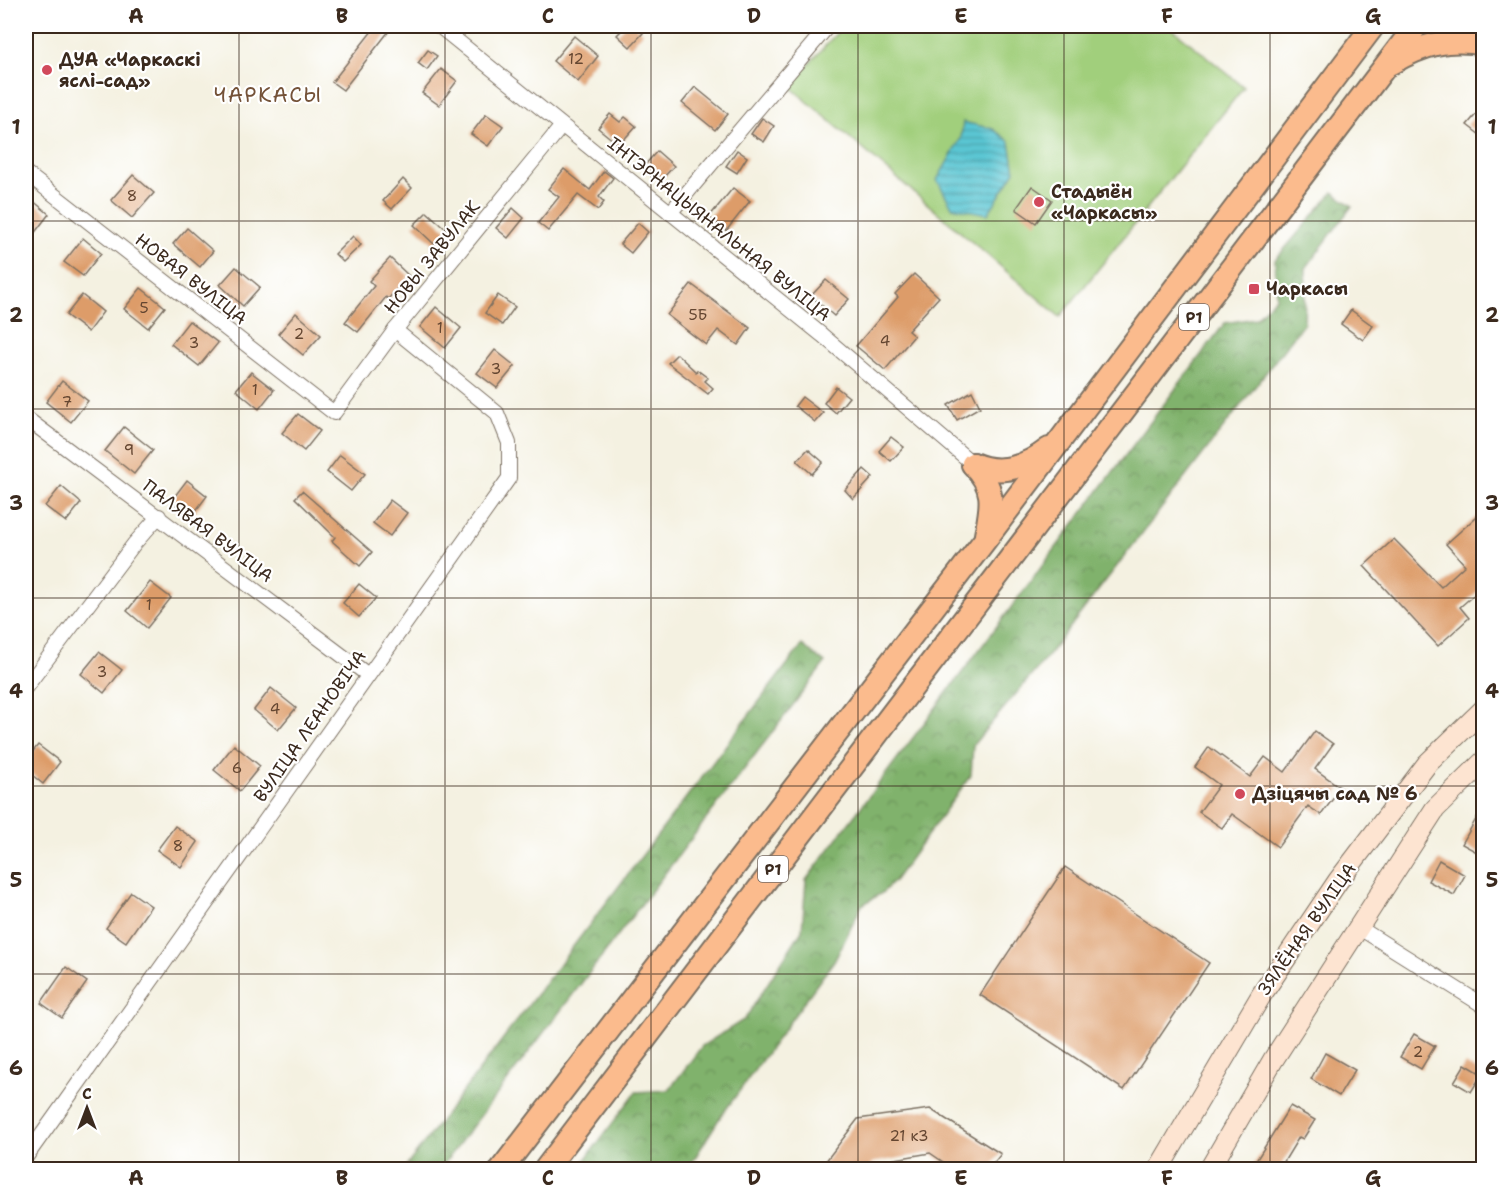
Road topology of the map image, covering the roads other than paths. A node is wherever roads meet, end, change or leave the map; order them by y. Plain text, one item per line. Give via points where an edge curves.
1 (439, 26) edge
2 (828, 26) edge
3 (1373, 26) edge
4 (1416, 26) edge
5 (1466, 26) edge
6 (1484, 43) edge
7 (1387, 65) junction
8 (561, 127) junction
9 (26, 173) edge
10 (670, 213) junction
11 (395, 330) junction
12 (334, 413) joint
13 (26, 418) edge
14 (1063, 436) junction
15 (973, 464) junction
16 (159, 516) junction
17 (985, 540) junction
18 (368, 675) junction
19 (26, 687) edge
20 (1484, 709) edge
21 (1484, 761) edge
22 (1358, 927) junction
23 (1484, 1006) edge
24 (26, 1157) edge
25 (501, 1170) edge
26 (545, 1170) edge
27 (1158, 1170) edge
28 (1209, 1170) edge

1 - 8 street, ІНТЭРНАЦЫЯНАЛЬНАЯ ВУЛІЦА
2 - 10 street
3 - 14 highway, Р1
4 - 7 highway, Р1
5 - 6 highway
6 - 7 highway via 1441,42
7 - 26 highway, Р1
8 - 10 street, ІНТЭРНАЦЫЯНАЛЬНАЯ ВУЛІЦА
8 - 11 street, НОВЫ ЗАВУЛАК
9 - 12 street, НОВАЯ ВУЛІЦА
10 - 15 street, ІНТЭРНАЦЫЯНАЛЬНАЯ ВУЛІЦА via 822,335
11 - 12 street, НОВЫ ЗАВУЛАК
11 - 18 street, ВУЛІЦА ЛЕАНОВІЧА via 497,413 509,443 509,478
13 - 16 street, ПАЛЯВАЯ ВУЛІЦА
14 - 15 highway via 1046,451 1008,470
14 - 17 highway, Р1
15 - 17 highway via 987,479 990,490
16 - 18 street, ПАЛЯВАЯ ВУЛІЦА
16 - 19 street
17 - 25 highway, Р1
18 - 24 street, ВУЛІЦА ЛЕАНОВІЧА
20 - 27 main road, ЗЯЛЁНАЯ ВУЛІЦА via 1427,764 1338,881 1262,994
21 - 22 main road via 1435,808
22 - 23 street
22 - 28 main road

